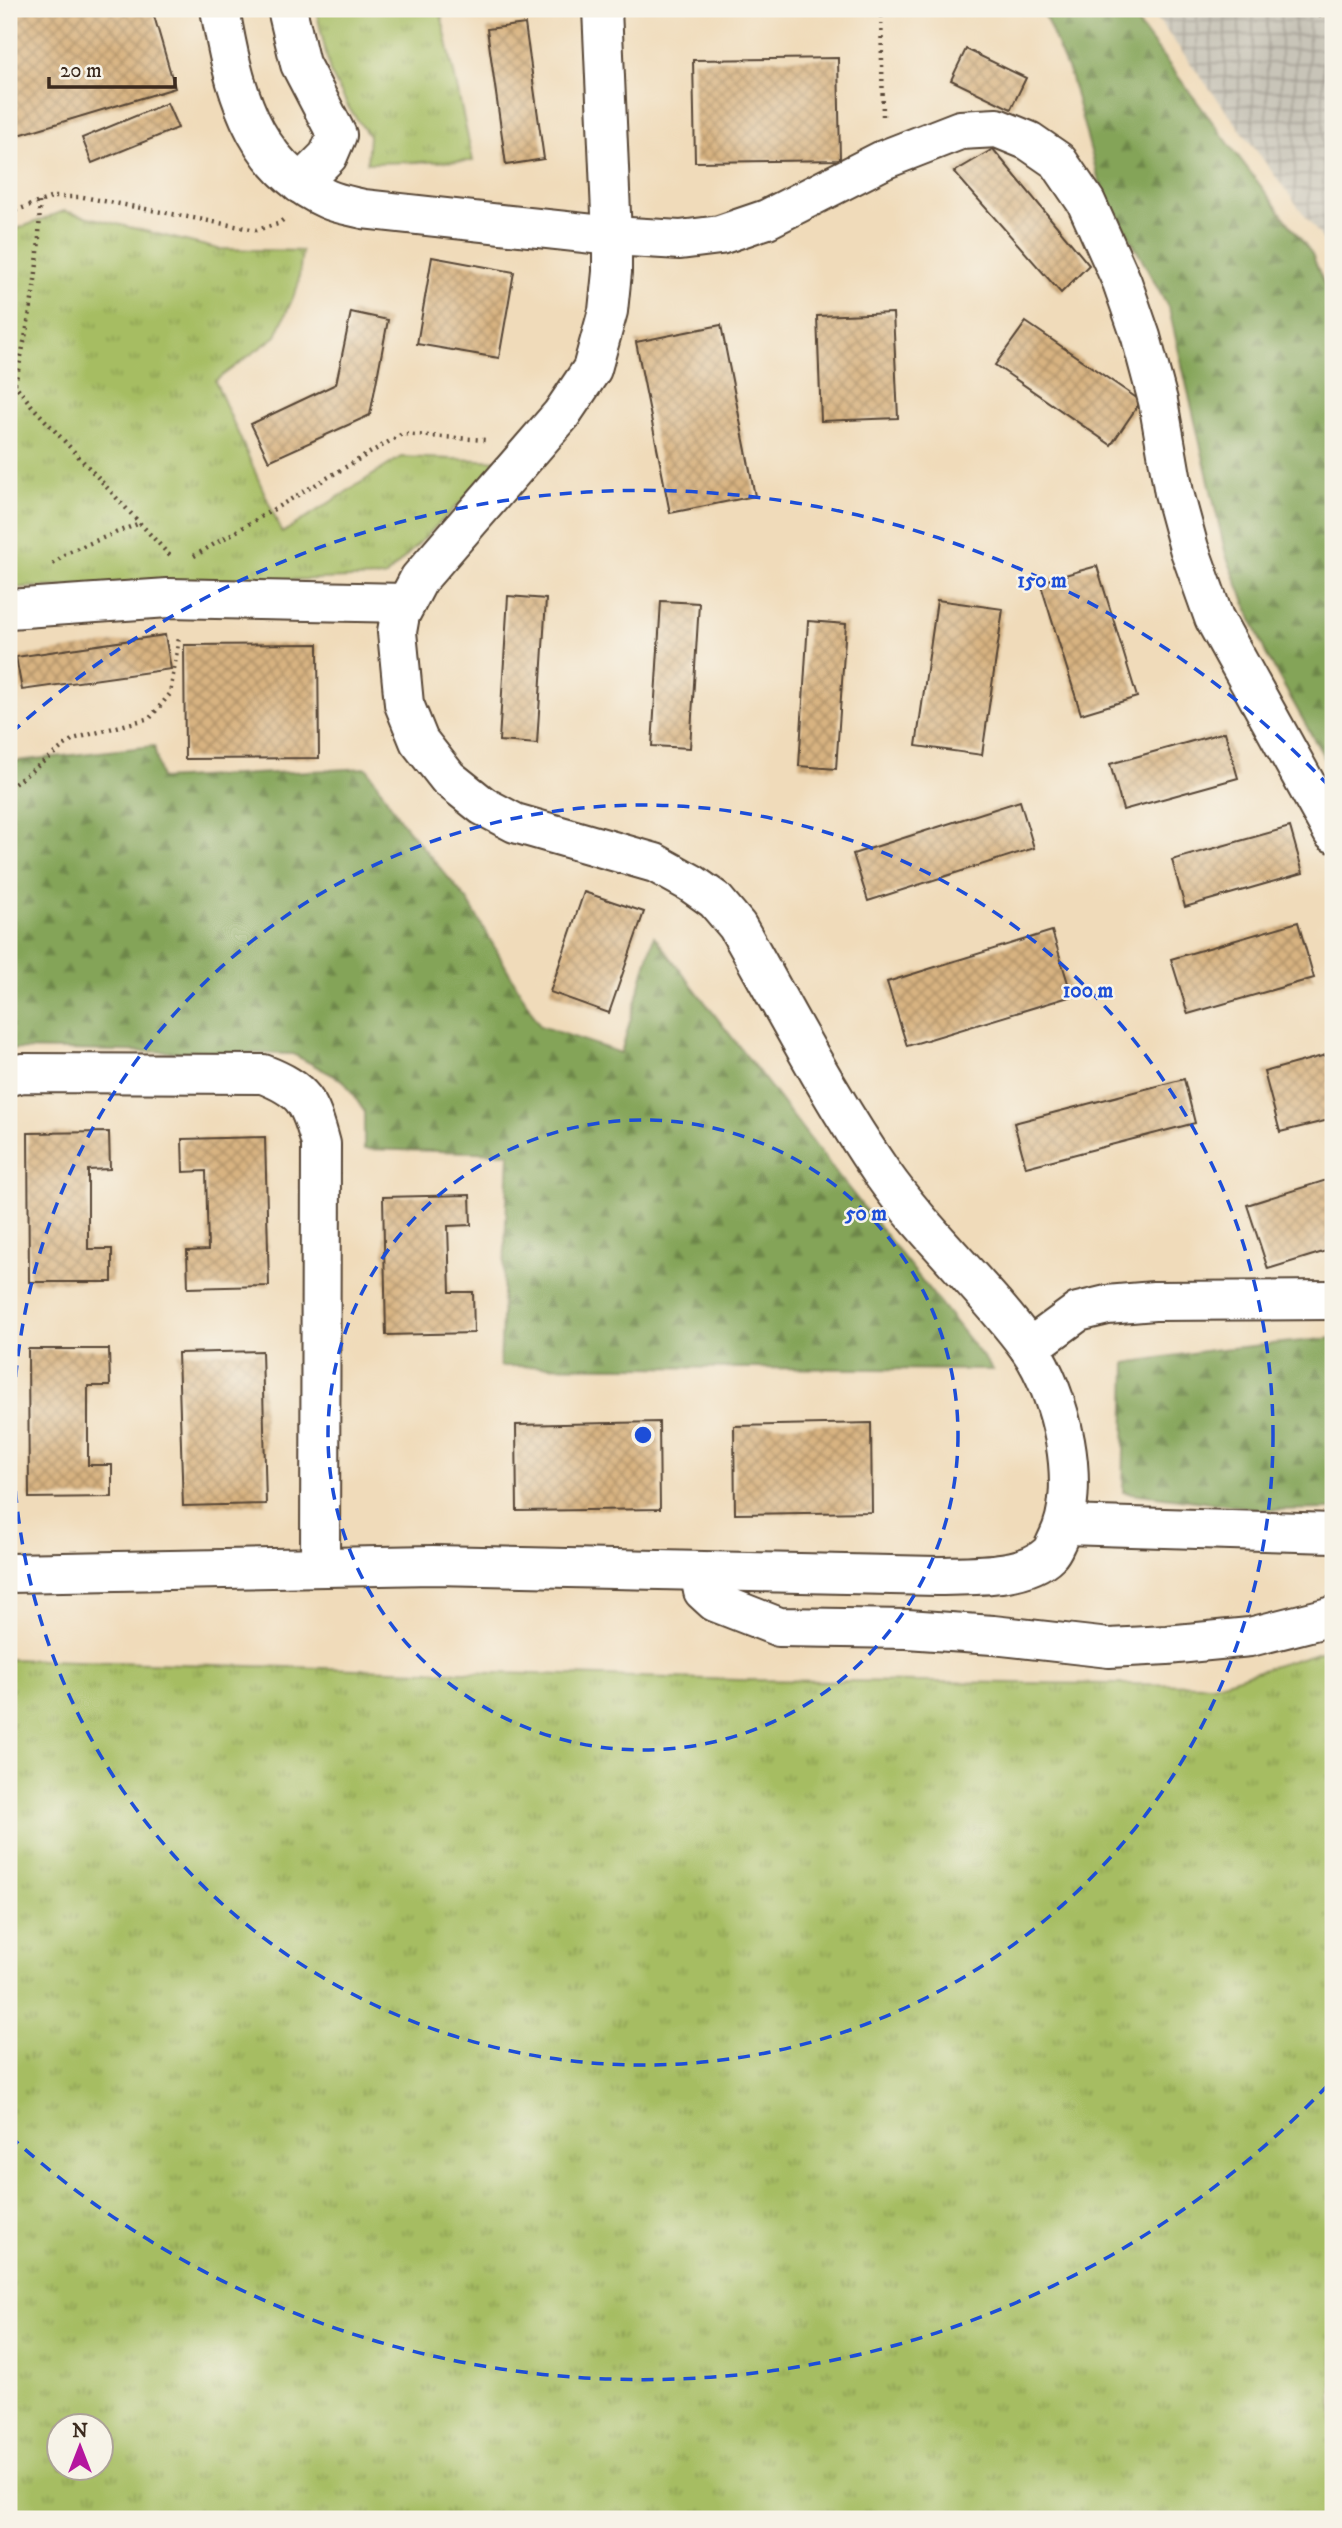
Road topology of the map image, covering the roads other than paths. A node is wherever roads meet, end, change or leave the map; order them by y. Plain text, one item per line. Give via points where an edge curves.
1 (220, 9) edge
2 (287, 9) edge
3 (602, 9) edge
4 (308, 189) junction
5 (612, 236) junction
6 (406, 603) junction
7 (11, 608) edge
8 (1333, 833) edge
9 (9, 1076) edge
10 (1333, 1300) edge
11 (1028, 1348) junction
12 (1065, 1525) junction
13 (1333, 1532) edge
14 (320, 1567) junction
15 (699, 1571) junction
16 (9, 1573) edge
17 (1333, 1616) edge

1 - 4 street via 230,68 244,110 276,163
2 - 4 street via 300,64 337,135
3 - 5 street
4 - 5 street via 328,200 363,209
5 - 6 street via 608,311 592,369 561,415 419,579
5 - 8 street via 680,240 720,235 767,219 883,160 960,130 998,128 1058,161 1086,202 1141,337 1174,493 1214,618
6 - 7 street via 191,588
6 - 11 street via 397,632 404,704 419,741 448,778 483,806 515,823 655,863 715,900 737,926 861,1143 892,1188
9 - 14 street via 263,1074 284,1082 303,1097 321,1144
10 - 11 street via 1107,1305 1078,1312
11 - 12 street via 1045,1375 1067,1454
12 - 13 street
12 - 15 street via 1050,1553 1033,1564 995,1574
14 - 15 street
14 - 16 street
15 - 17 street via 703,1591 715,1602 779,1627 907,1629 1109,1648 1250,1637

